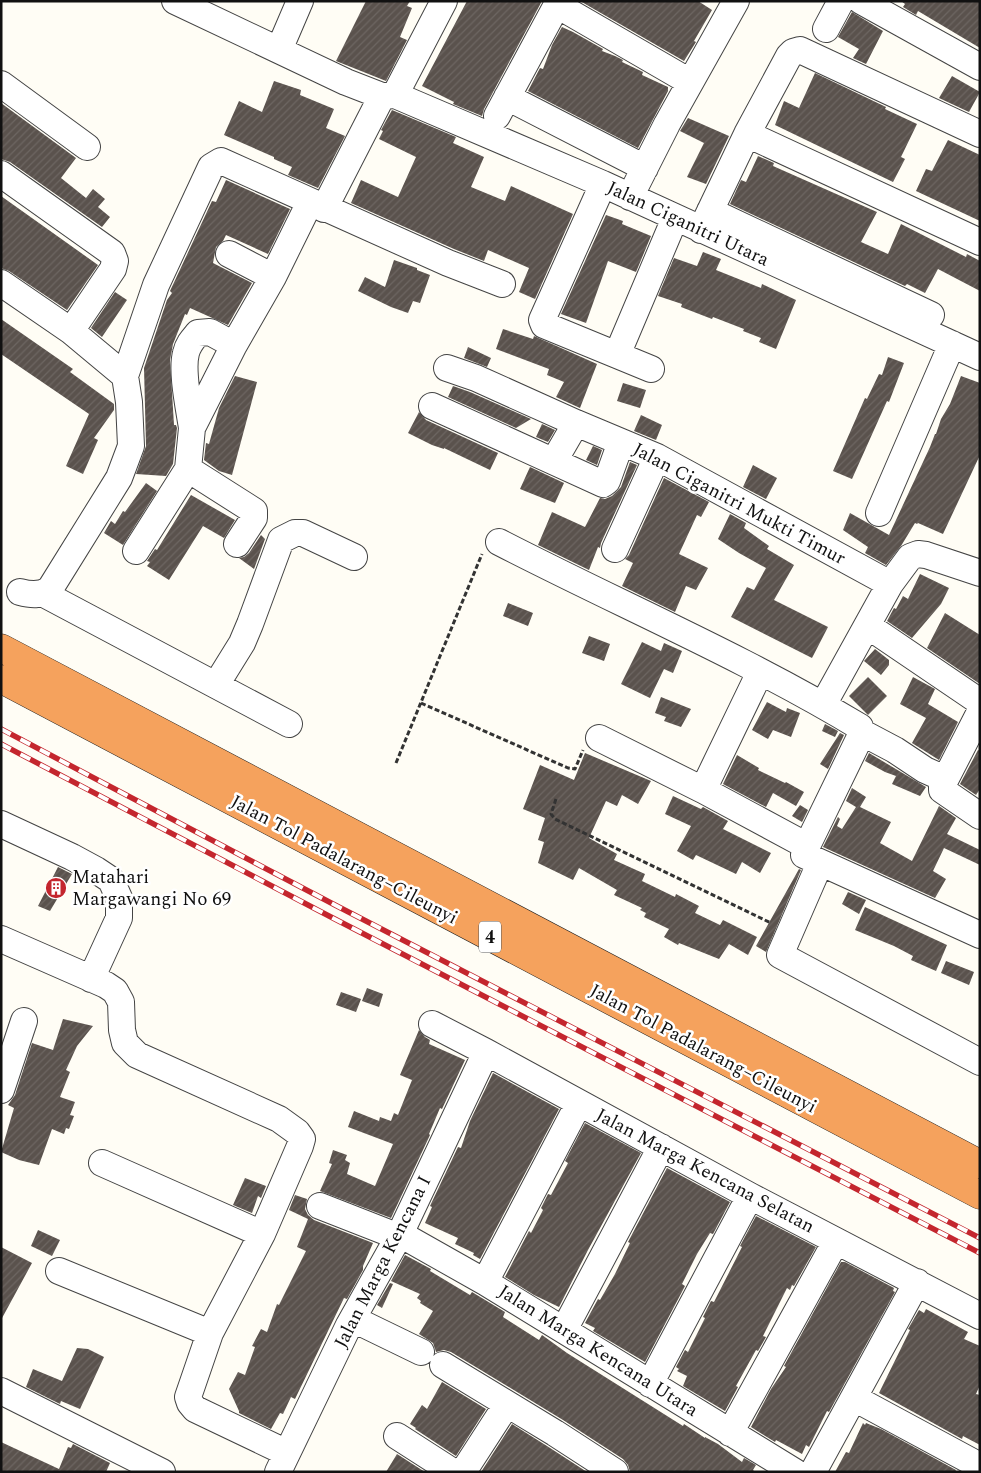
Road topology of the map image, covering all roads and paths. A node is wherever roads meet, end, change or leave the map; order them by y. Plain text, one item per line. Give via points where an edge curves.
1 (175, 1) edge
2 (300, 1) edge
3 (444, 1) edge
4 (841, 1) edge
5 (861, 1) edge
6 (735, 2) edge
7 (558, 3) edge
8 (826, 29) dead end
9 (279, 50) junction
10 (980, 67) edge
11 (690, 82) junction
12 (1, 84) edge
13 (388, 95) junction
14 (747, 134) junction
15 (980, 134) edge
16 (87, 147) dead end
17 (645, 168) junction
18 (1, 174) edge
19 (604, 184) junction
20 (630, 197) junction
21 (317, 205) junction
22 (675, 218) junction
23 (706, 221) junction
24 (980, 242) edge
25 (229, 254) dead end
26 (273, 277) junction
27 (1, 283) edge
28 (502, 284) dead end
29 (71, 331) junction
30 (980, 338) edge
31 (952, 344) junction
32 (234, 345) junction
33 (617, 354) junction
34 (980, 357) edge
35 (447, 368) dead end
36 (651, 369) dead end
37 (125, 376) junction
38 (432, 406) dead end
39 (576, 423) junction
40 (192, 428) junction
41 (621, 442) junction
42 (657, 456) junction
43 (554, 461) junction
44 (188, 469) junction
45 (879, 513) dead end
46 (499, 542) joint
47 (237, 544) dead end
48 (614, 549) dead end
49 (136, 551) dead end
50 (354, 557) dead end
51 (980, 573) edge
52 (890, 584) junction
53 (868, 626) junction
54 (1, 648) edge
55 (760, 672) junction
56 (1, 679) edge
57 (216, 685) junction
58 (980, 702) edge
59 (421, 703) junction
60 (823, 705) junction
61 (980, 712) edge
62 (289, 724) dead end
63 (861, 732) junction
64 (599, 738) joint
65 (396, 764) dead end
66 (945, 779) junction
67 (703, 790) junction
68 (556, 799) dead end
69 (980, 816) edge
70 (1, 824) edge
71 (814, 854) junction
72 (790, 932) junction
73 (980, 935) edge
74 (1, 939) edge
75 (92, 979) junction
76 (24, 1021) dead end
77 (432, 1024) dead end
78 (486, 1052) junction
79 (980, 1062) edge
80 (1, 1090) edge
81 (578, 1103) junction
82 (661, 1147) junction
83 (102, 1163) dead end
84 (980, 1164) edge
85 (980, 1195) edge
86 (750, 1196) junction
87 (320, 1206) dead end
88 (262, 1234) junction
89 (400, 1234) junction
90 (836, 1241) junction
91 (59, 1271) dead end
92 (486, 1282) junction
93 (917, 1282) junction
94 (980, 1316) edge
95 (353, 1319) junction
96 (564, 1330) junction
97 (210, 1333) junction
98 (420, 1352) dead end
99 (443, 1365) dead end
100 (650, 1384) junction
101 (1, 1391) edge
102 (854, 1398) junction
103 (507, 1404) junction
104 (730, 1433) junction
105 (397, 1436) dead end
106 (282, 1462) edge
107 (980, 1466) edge
108 (162, 1472) edge
109 (453, 1472) edge
110 (463, 1472) edge
111 (615, 1472) edge
112 (795, 1472) edge
113 (813, 1472) edge

1 - 9 street, Jalan Ciganitri Utara
2 - 9 street
3 - 13 street
4 - 8 street
5 - 10 street
6 - 11 street
7 - 11 street
7 - 17 street via 502,106
9 - 13 street, Jalan Ciganitri Utara via 346,82
11 - 17 street
12 - 16 street
13 - 19 street, Jalan Ciganitri Utara
13 - 21 street
14 - 15 street via 789,56 800,50
14 - 23 street
14 - 24 street
17 - 20 street
18 - 29 street via 112,253 113,269
19 - 20 street, Jalan Ciganitri Utara
19 - 33 street via 542,320 544,325
20 - 22 street, Jalan Ciganitri Utara
21 - 26 street
21 - 28 street
21 - 37 street via 221,162 211,167 156,284
22 - 23 street, Jalan Ciganitri Utara
22 - 33 street
23 - 30 street
23 - 31 street, Jalan Ciganitri Utara
25 - 26 street
26 - 32 street
27 - 29 street
29 - 37 street
31 - 34 street, Jalan Ciganitri Utara
31 - 45 street
32 - 40 street
32 - 40 street via 210,332 198,333 190,341 185,354
33 - 36 street
35 - 39 street, Jalan Ciganitri Mukti Timur
37 - 57 street via 130,402 131,446 119,478 50,589 32,593
38 - 43 street
39 - 41 street, Jalan Ciganitri Mukti Timur
39 - 43 street
40 - 44 street
41 - 42 street, Jalan Ciganitri Mukti Timur
41 - 43 street via 608,480 603,484
42 - 48 street
42 - 52 street, Jalan Ciganitri Mukti Timur
44 - 47 street via 254,511 254,518
44 - 49 street
46 - 55 street
46 - 59 path via 490,542 485,548
50 - 57 street via 303,533 295,533 282,540 242,643
51 - 52 street via 918,554 910,557
52 - 53 street
53 - 58 street
53 - 60 street
54 - 84 highway, Jalan Tol Padalarang–Cileunyi / 4
55 - 60 street
55 - 67 street
56 - 85 highway, Jalan Tol Padalarang–Cileunyi / 4
57 - 62 street
59 - 64 path via 570,769 576,769 584,746
59 - 65 path
60 - 63 street via 860,727
61 - 66 street
63 - 66 street
63 - 71 street
64 - 67 street
66 - 69 street via 942,790
67 - 71 street
68 - 72 path via 551,814 555,819
70 - 75 street via 72,857 111,880 119,898 119,918
71 - 72 street
71 - 73 street
72 - 79 street via 780,955
74 - 75 street
75 - 88 street via 116,991 122,1002 125,1043 137,1054 279,1119 302,1138
76 - 80 street
77 - 78 street, Jalan Marga Kencana Selatan
78 - 81 street, Jalan Marga Kencana Selatan
78 - 89 street, Jalan Marga Kencana I
81 - 82 street, Jalan Marga Kencana Selatan
81 - 92 street
82 - 86 street, Jalan Marga Kencana Selatan
82 - 96 street
83 - 88 street
86 - 90 street, Jalan Marga Kencana Selatan
86 - 100 street
87 - 89 street, Jalan Marga Kencana Utara via 389,1233
88 - 97 street
89 - 92 street, Jalan Marga Kencana Utara
89 - 95 street, Jalan Marga Kencana I
90 - 93 street, Jalan Marga Kencana Selatan
90 - 104 street
91 - 97 street
92 - 96 street, Jalan Marga Kencana Utara
93 - 94 street, Jalan Marga Kencana Selatan
93 - 102 street
95 - 98 street
95 - 106 street, Jalan Marga Kencana I
96 - 100 street, Jalan Marga Kencana Utara
97 - 106 street via 188,1397 190,1403
99 - 103 street
100 - 104 street, Jalan Marga Kencana Utara
101 - 108 street
102 - 107 street
102 - 113 street
103 - 110 street
103 - 111 street
104 - 112 street, Jalan Marga Kencana Utara
105 - 109 street

